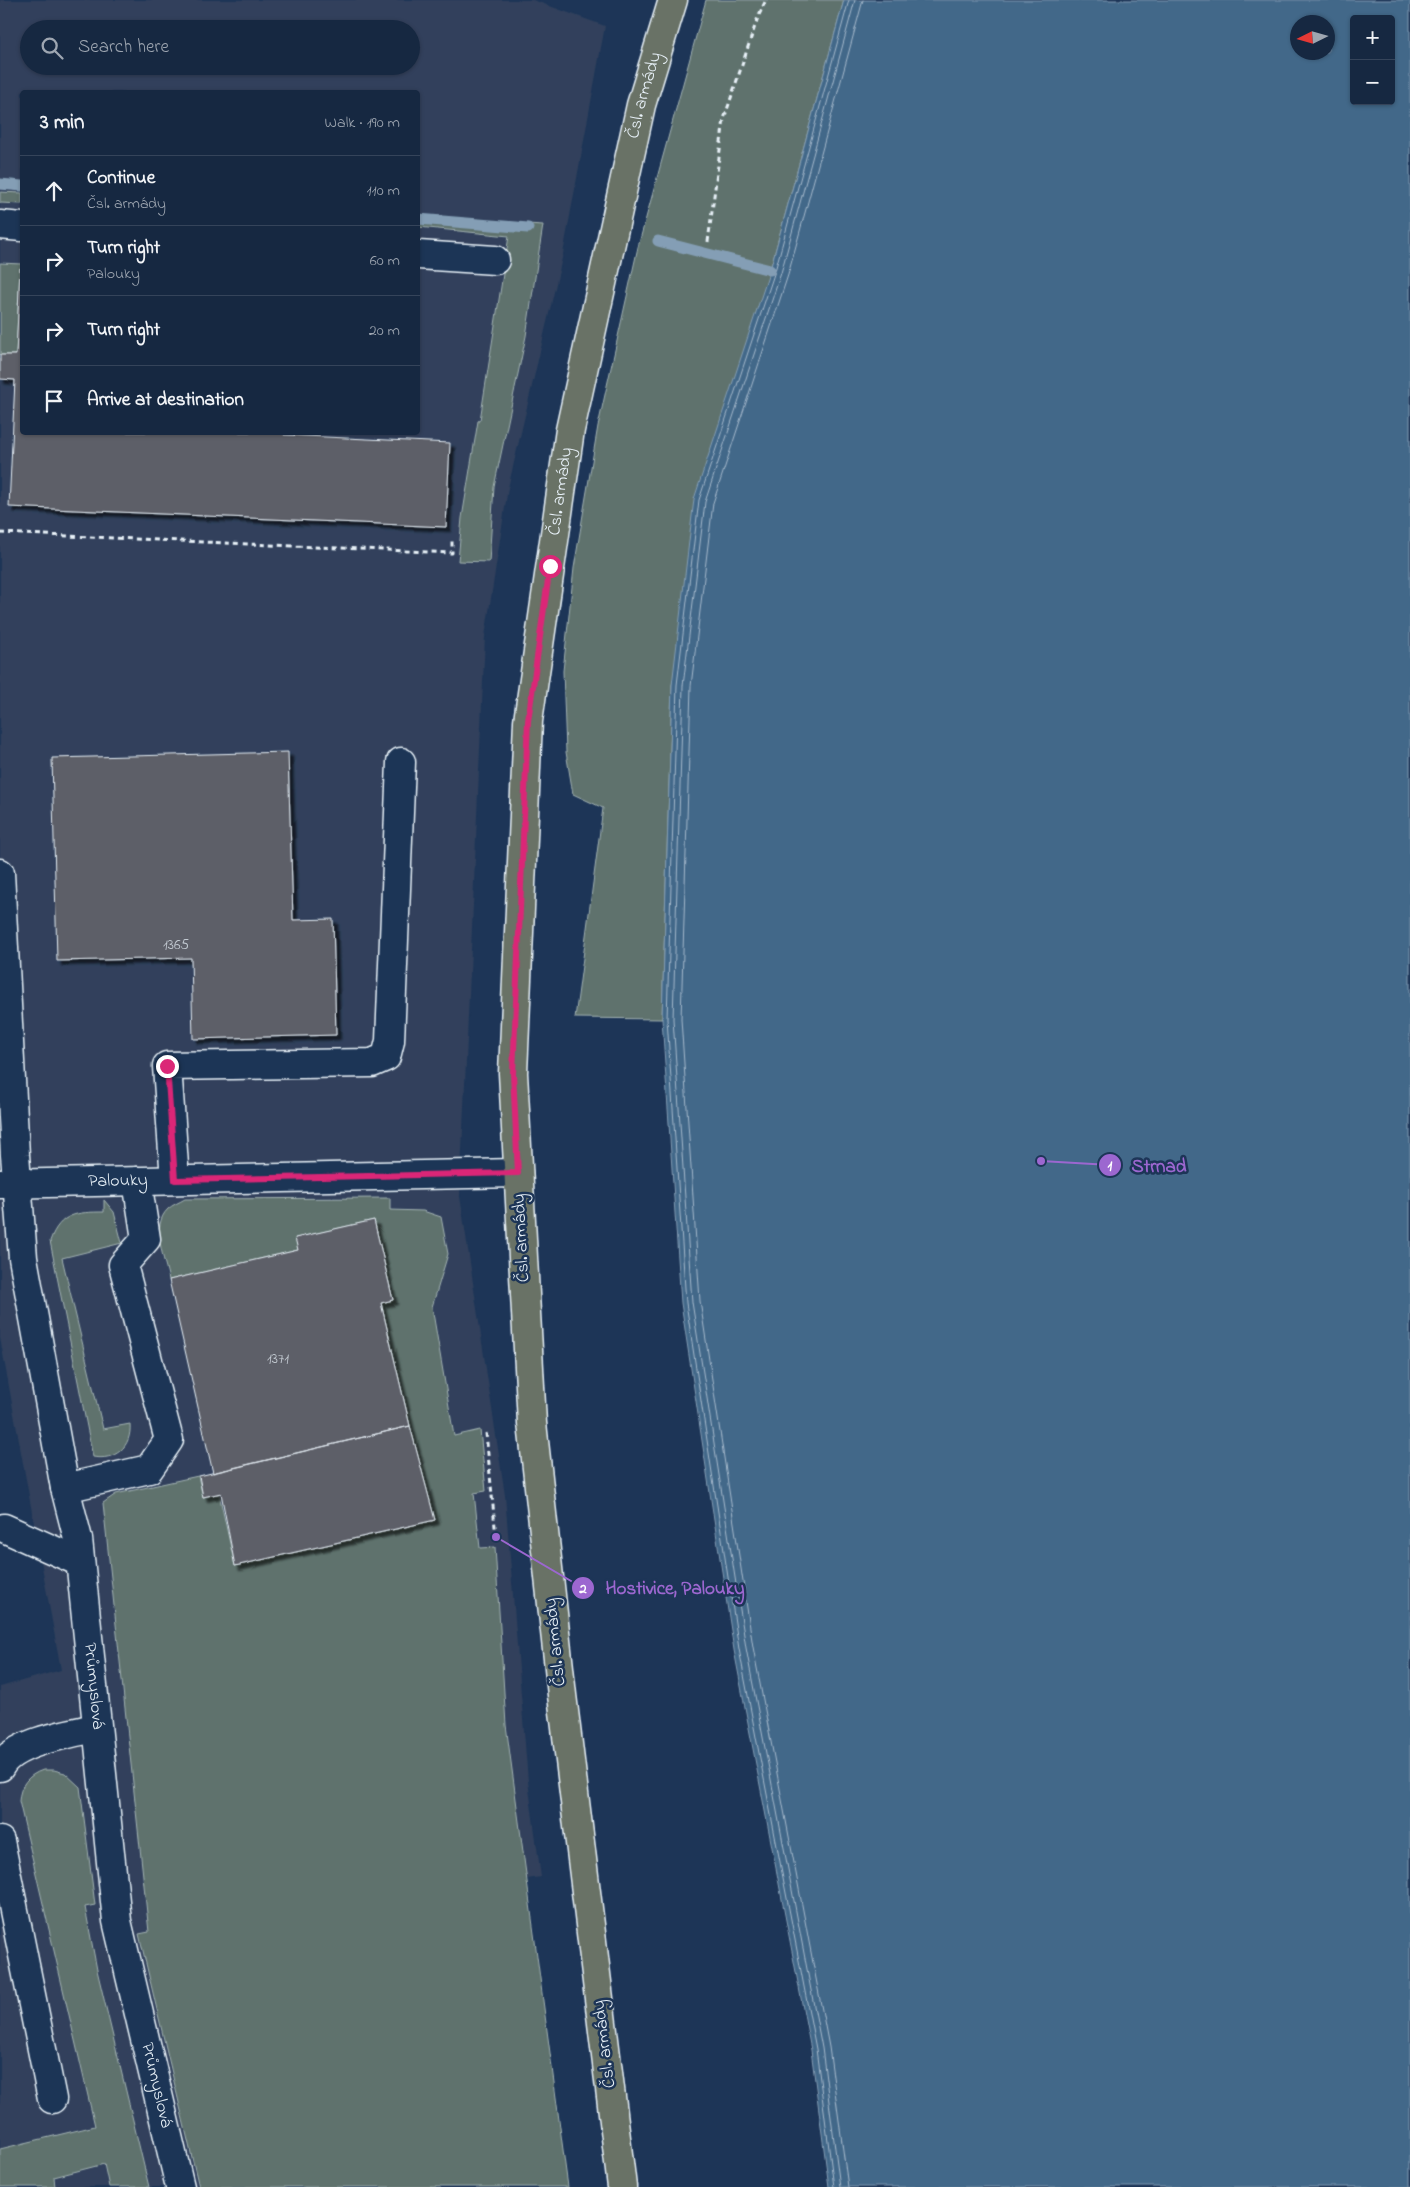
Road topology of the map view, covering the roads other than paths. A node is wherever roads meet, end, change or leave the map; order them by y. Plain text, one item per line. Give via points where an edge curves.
1 (673, 0) edge
2 (0, 225) edge
3 (20, 227) edge
4 (420, 255) edge
5 (495, 260) dead end
6 (402, 762) dead end
7 (0, 873) edge
8 (518, 1173) junction
9 (175, 1180) junction
10 (137, 1181) junction
11 (8, 1184) edge
12 (65, 1488) junction
13 (4, 1528) dead end
14 (80, 1562) junction
15 (95, 1728) junction
16 (0, 1767) edge
17 (0, 1841) edge
18 (52, 2099) dead end
19 (180, 2187) edge
20 (622, 2187) edge

1 - 8 main road, Čsl. armády via 641,106 570,430 528,721 513,1073
2 - 3 street
4 - 5 street
6 - 9 street via 390,1041 386,1057 372,1063 167,1066
7 - 11 street
8 - 9 street, Palouky
8 - 20 main road, Čsl. armády via 532,1423
9 - 10 street, Palouky
10 - 11 street, Palouky
10 - 12 street via 146,1239 123,1265 169,1440 149,1469
11 - 12 street, Průmyslová
12 - 14 street, Průmyslová via 78,1539
13 - 14 street
14 - 15 street, Průmyslová
15 - 16 street via 37,1742 5,1758
15 - 19 street, Průmyslová via 116,1921
17 - 18 street

